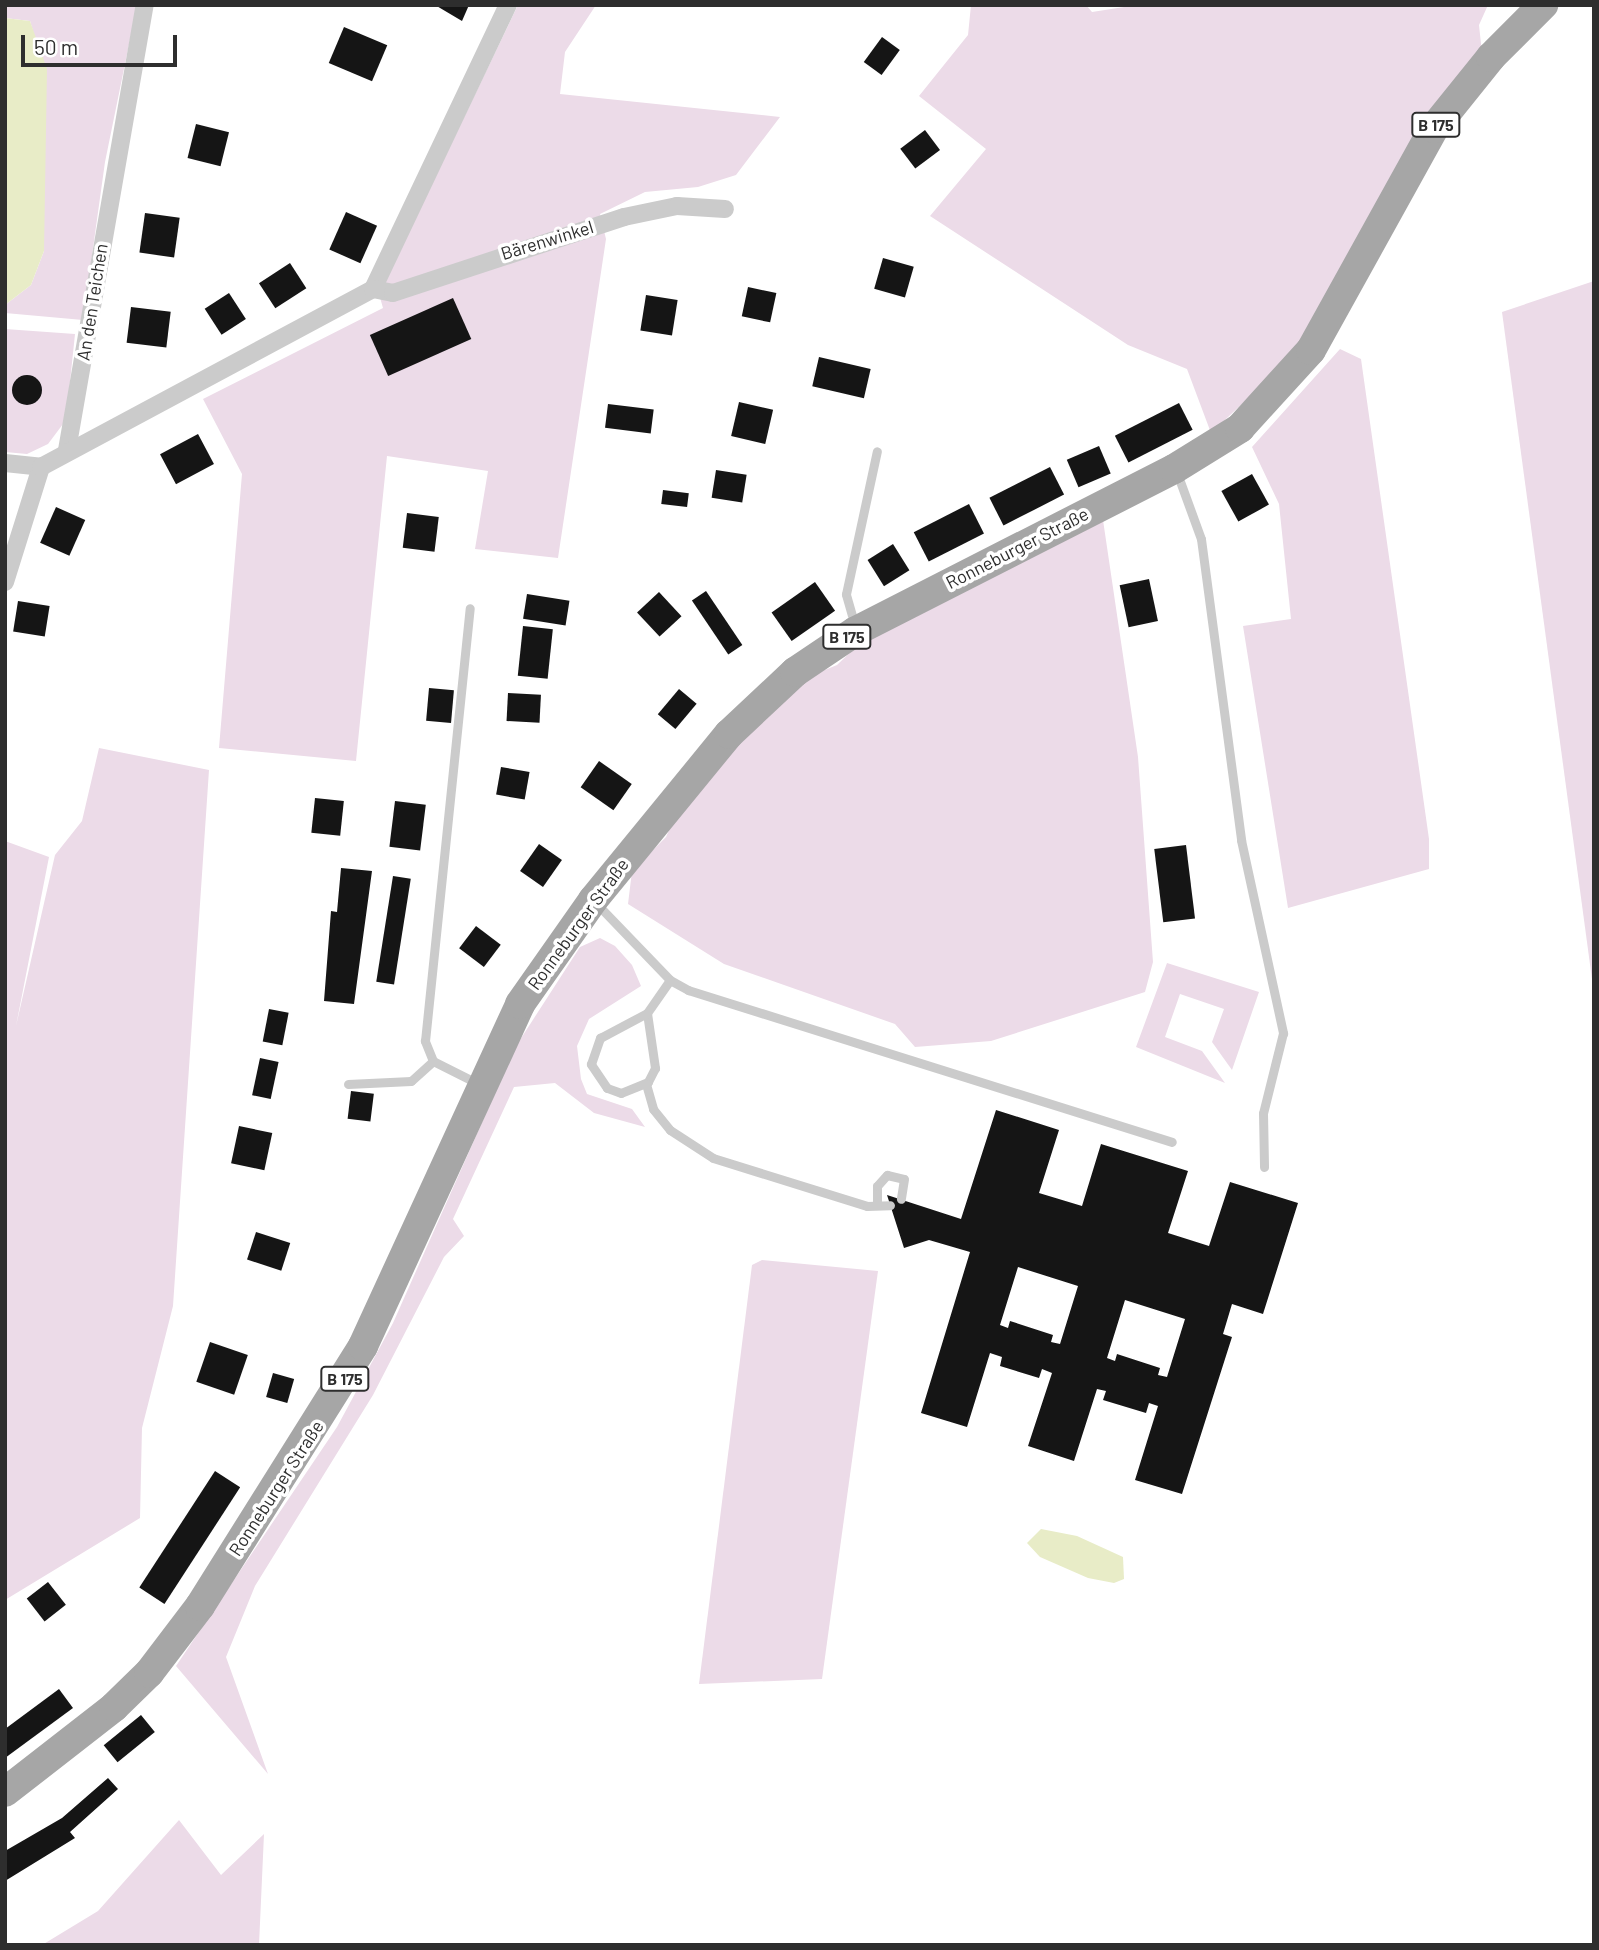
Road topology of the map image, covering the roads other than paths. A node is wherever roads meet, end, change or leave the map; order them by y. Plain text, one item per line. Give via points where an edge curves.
1 (145, 5) edge
2 (508, 5) edge
3 (1543, 5) edge
4 (725, 209) dead end
5 (373, 289) junction
6 (67, 450) junction
7 (877, 451) dead end
8 (5, 463) edge
9 (41, 467) junction
10 (1174, 469) junction
11 (5, 582) edge
12 (470, 608) dead end
13 (856, 631) junction
14 (593, 900) junction
15 (670, 980) junction
16 (646, 1013) junction
17 (433, 1061) junction
18 (348, 1084) dead end
19 (479, 1084) junction
20 (646, 1084) junction
21 (1172, 1142) dead end
22 (1264, 1167) dead end
23 (901, 1199) dead end
24 (877, 1204) junction
25 (890, 1205) dead end
26 (5, 1792) edge

1 - 6 street, An den Teichen
2 - 5 street
3 - 10 main road, Ronneburger Straße / B 175 via 1491,57 1434,128 1293,374 1240,428
4 - 5 street, Bärenwinkel via 677,206 624,217 393,293
5 - 6 street, Bärenwinkel
6 - 9 street
7 - 13 lane via 846,594
8 - 9 street
9 - 11 street
10 - 13 main road, Ronneburger Straße / B 175
10 - 22 lane via 1201,539 1241,839 1283,1033 1263,1113
12 - 17 lane via 425,1041
13 - 14 main road, Ronneburger Straße / B 175 via 795,672 729,734
14 - 15 lane
14 - 19 main road, Ronneburger Straße / B 175 via 520,1004
15 - 16 lane
15 - 21 lane via 1030,1101
16 - 20 lane via 655,1068
16 - 20 lane via 600,1038 591,1064 607,1088 621,1093
17 - 18 lane via 411,1081
17 - 19 lane
19 - 26 main road, Ronneburger Straße / B 175 via 363,1346 200,1606 149,1673 114,1707
20 - 24 lane via 653,1109 692,1147 764,1175
23 - 24 lane via 904,1179 887,1175 877,1186
24 - 25 lane

